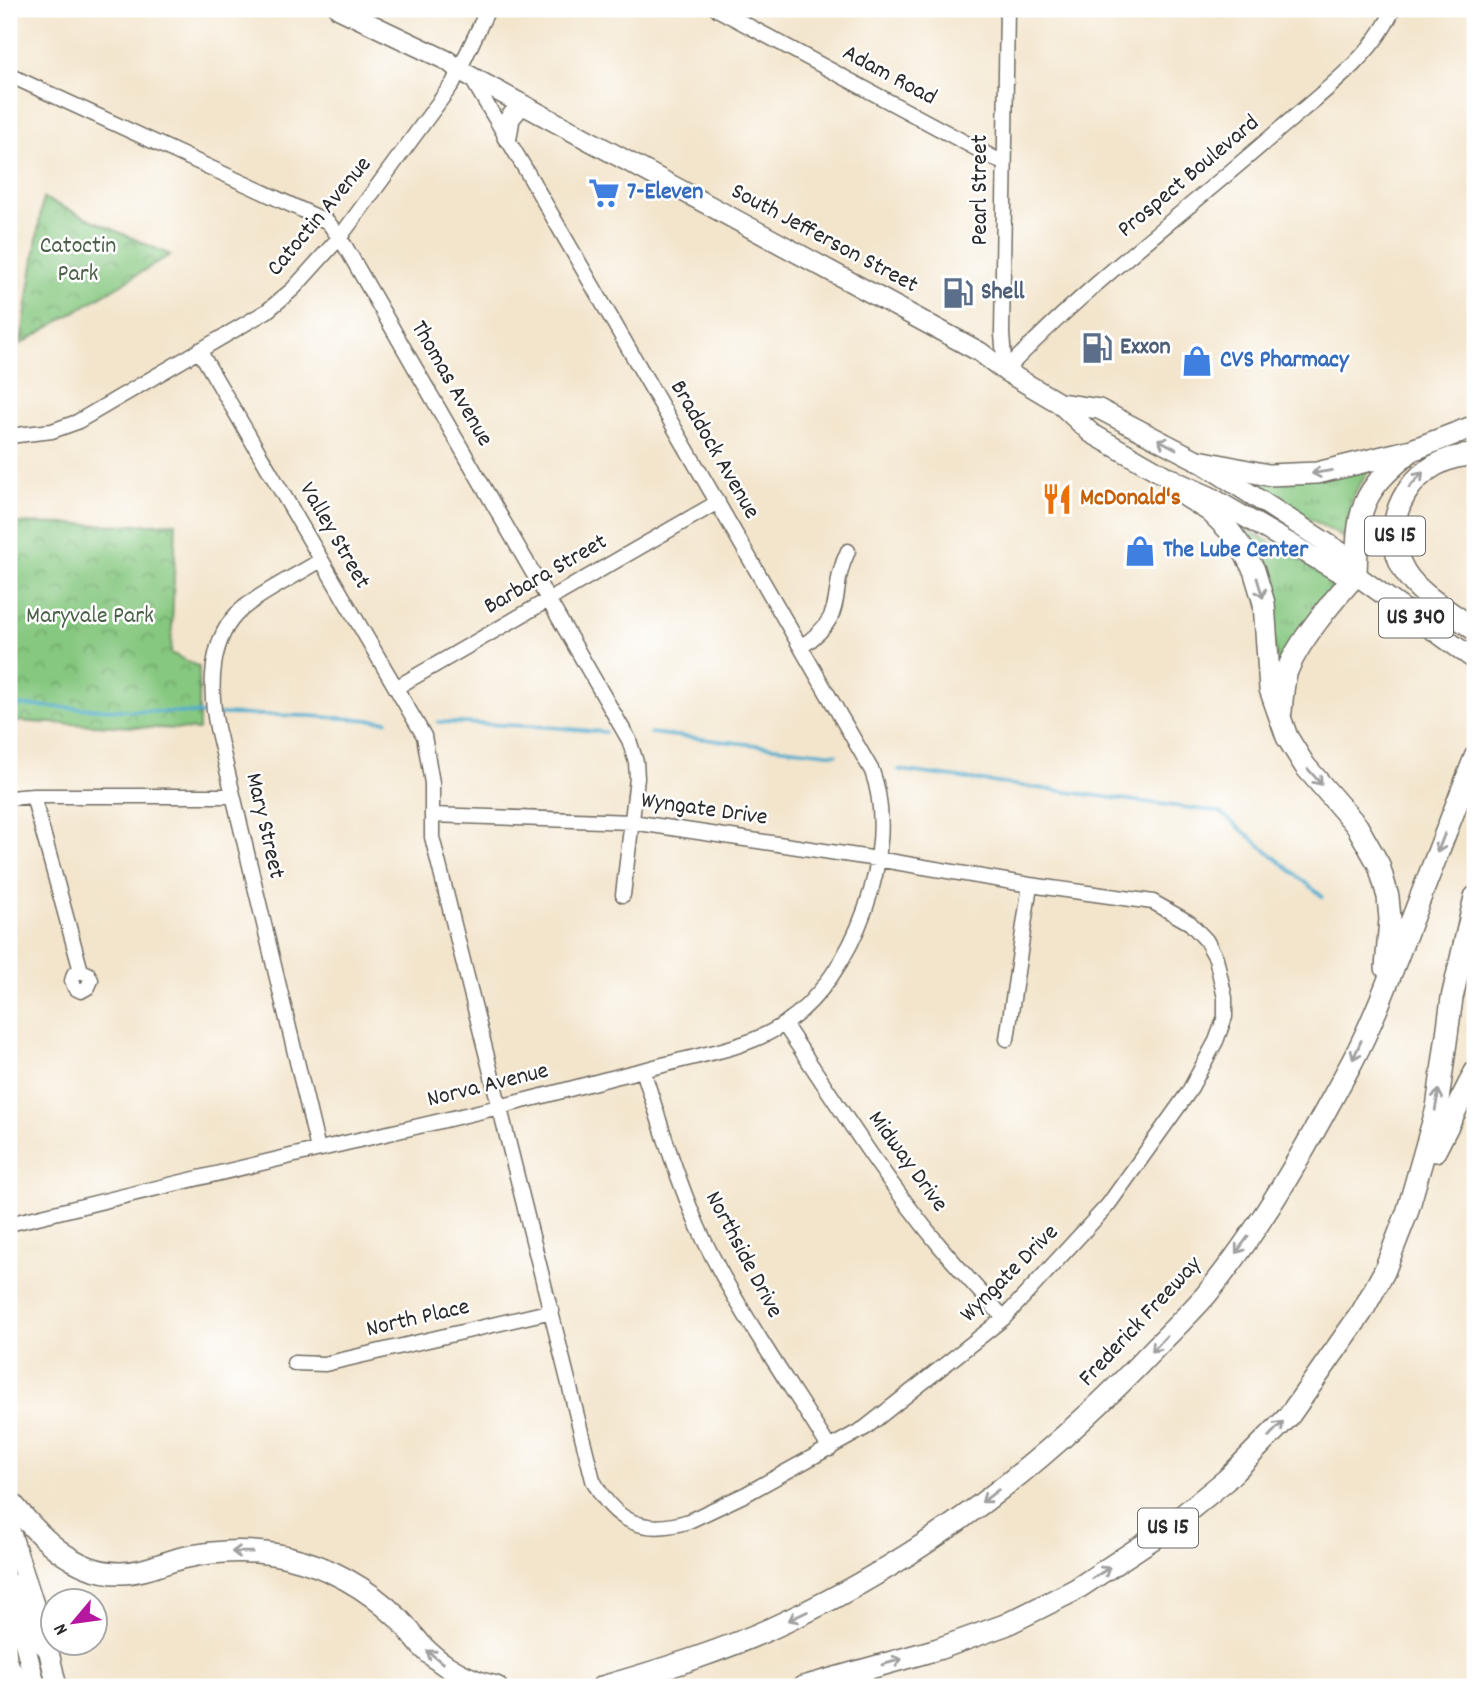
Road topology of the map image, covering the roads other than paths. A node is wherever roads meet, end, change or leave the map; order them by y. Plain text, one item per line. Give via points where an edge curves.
1 (339, 9) edge
2 (488, 9) edge
3 (717, 9) edge
4 (1007, 9) edge
5 (1393, 9) edge
6 (464, 73) junction
7 (9, 75) edge
8 (522, 104) junction
9 (507, 137) junction
10 (1003, 163) junction
11 (340, 237) junction
12 (199, 350) junction
13 (1005, 372) junction
14 (1059, 403) junction
15 (1475, 426) edge
16 (9, 436) edge
17 (1412, 450) junction
18 (1475, 455) edge
19 (1199, 461) junction
20 (1173, 480) junction
21 (718, 502) junction
22 (848, 551) dead end
23 (321, 560) junction
24 (1356, 575) junction
25 (548, 600) junction
26 (1475, 630) edge
27 (801, 647) junction
28 (1475, 660) edge
29 (397, 687) junction
30 (1280, 719) junction
31 (427, 746) joint
32 (1475, 757) edge
33 (33, 796) junction
34 (233, 796) junction
35 (9, 798) edge
36 (432, 815) junction
37 (632, 822) junction
38 (877, 859) junction
39 (1030, 885) junction
40 (623, 895) dead end
41 (1475, 897) edge
42 (80, 971) dead end
43 (1385, 987) junction
44 (784, 1024) junction
45 (1007, 1039) dead end
46 (643, 1070) junction
47 (1475, 1072) edge
48 (499, 1108) junction
49 (318, 1149) junction
50 (1407, 1213) junction
51 (9, 1224) edge
52 (552, 1311) junction
53 (1003, 1318) junction
54 (294, 1363) dead end
55 (830, 1449) junction
56 (9, 1500) edge
57 (9, 1527) edge
58 (9, 1583) edge
59 (13, 1613) edge
60 (38, 1617) edge
61 (38, 1638) edge
62 (50, 1658) edge
63 (9, 1667) edge
64 (20, 1687) edge
65 (36, 1687) edge
66 (57, 1687) edge
67 (495, 1687) edge
68 (602, 1687) edge
69 (803, 1687) edge

1 - 6 main road, South Jefferson Street
2 - 6 street, Catoctin Avenue
3 - 10 street, Adam Road
4 - 10 street, Pearl Street
5 - 13 street, Prospect Boulevard via 1353,65 1111,273
6 - 8 main road, South Jefferson Street
6 - 9 street, Braddock Avenue
6 - 11 street, Catoctin Avenue
7 - 11 street, Thomas Avenue via 328,222
8 - 9 main road via 510,118
8 - 13 main road, South Jefferson Street via 980,352
9 - 21 street, Braddock Avenue
10 - 13 street, Pearl Street
11 - 12 street, Catoctin Avenue via 267,311
11 - 25 street, Thomas Avenue
12 - 16 street, Catoctin Avenue via 77,422
12 - 23 street, Valley Street
13 - 14 main road, South Jefferson Street
19 -> 14 main road, South Jefferson Street via 1099,409
14 - 20 main road, South Jefferson Street via 1091,433
15 - 17 highway
17 -> 19 highway via 1294,475 1268,475
17 - 24 highway via 1386,471 1366,498 1357,530
26 -> 18 highway, US 15 via 1415,585 1398,557 1394,530 1403,496 1420,475 1434,464
19 - 24 main road, South Jefferson Street via 1350,558
20 - 24 main road, South Jefferson Street via 1337,571
20 -> 30 highway via 1228,529 1254,570 1264,603 1270,689
21 - 25 street, Barbara Street
21 - 27 street, Braddock Avenue
22 - 27 street via 829,623
23 - 29 street, Valley Street
23 - 34 street, Mary Street via 242,608 221,638 212,704
24 - 28 main road, South Jefferson Street / US 340
24 - 30 highway via 1299,649 1286,674
25 - 29 street, Barbara Street
25 - 37 street, Thomas Avenue via 629,740 636,762
27 - 38 street, Braddock Avenue via 872,771 881,808
29 - 31 street, Valley Street
30 -> 43 highway via 1305,766 1357,826 1379,865 1390,919
31 - 36 street, Wyngate Drive
32 -> 43 highway, Frederick Freeway
33 - 34 street
33 - 35 street
33 - 42 street
34 - 49 street, Mary Street
36 - 37 street, Wyngate Drive
36 - 48 street, Wyngate Drive via 432,837
37 - 38 street, Wyngate Drive
37 - 40 street, Thomas Avenue
38 - 39 street, Wyngate Drive
38 - 44 street, Norva Avenue via 853,943 815,997
39 - 45 street
39 - 53 street, Wyngate Drive via 1153,902 1189,923 1216,958 1225,1017 1188,1093 1108,1205
50 -> 41 highway via 1437,1108 1452,998
43 -> 68 highway, Frederick Freeway via 1353,1059 1307,1141 1259,1222 1206,1295 1105,1401 1043,1457 883,1571 819,1606 750,1638
44 - 46 street, Norva Avenue via 740,1045
44 - 53 street, Midway Drive via 877,1164
46 - 48 street, Norva Avenue
46 - 55 street, Northside Drive via 699,1228 728,1284
47 - 50 highway, US 15
48 - 49 street, Norva Avenue
48 - 52 street, Wyngate Drive
49 - 51 street, Norva Avenue
69 -> 50 highway, US 15 via 1005,1625 1075,1590 1160,1534 1226,1480 1289,1416 1362,1312
52 - 54 street, North Place via 325,1364
52 - 55 street, Wyngate Drive via 593,1480 612,1510 625,1518 656,1527 689,1521
53 - 55 street, Wyngate Drive via 888,1411
67 -> 56 highway via 446,1666 365,1591 311,1563 268,1553 224,1552 134,1572 107,1572 65,1555
57 - 60 main road
58 - 59 main road
59 - 61 highway
59 - 65 main road
62 - 66 main road
63 - 64 highway

